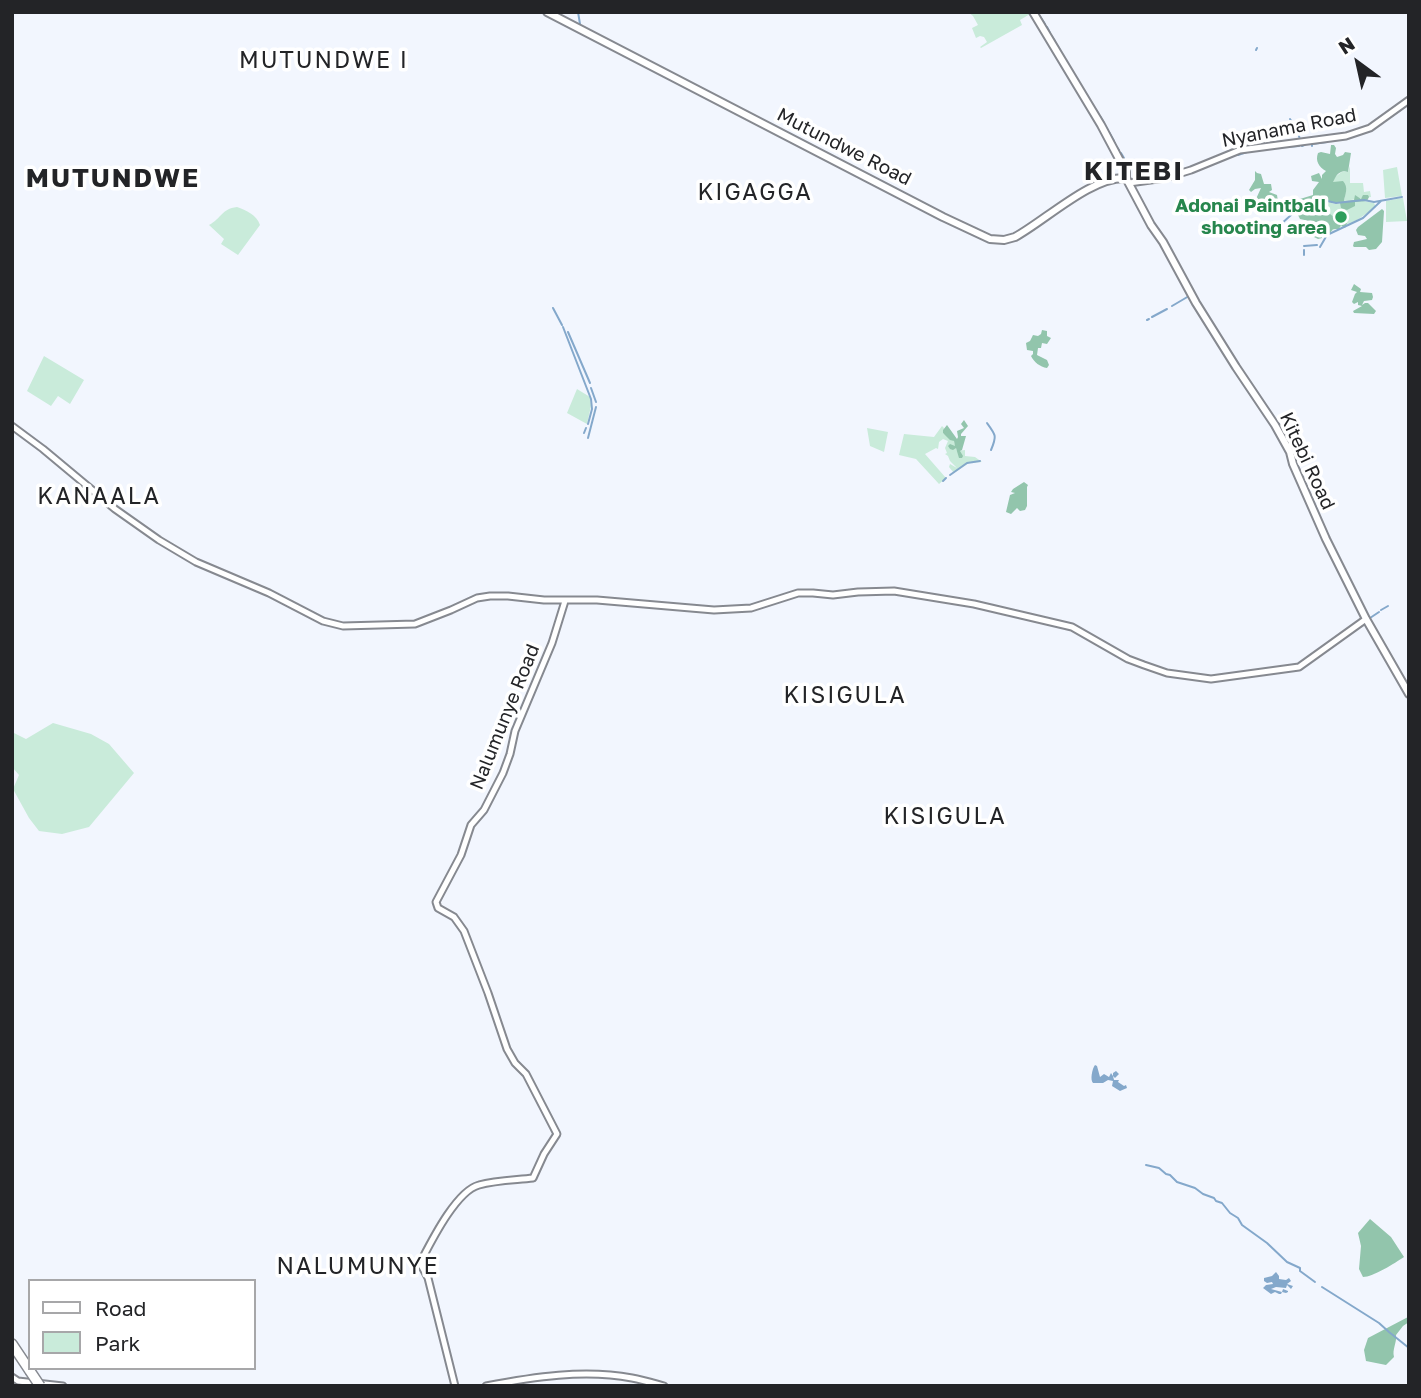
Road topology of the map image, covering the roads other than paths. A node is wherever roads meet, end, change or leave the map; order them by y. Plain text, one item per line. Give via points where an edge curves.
1 (547, 12) edge
2 (1033, 12) edge
3 (1409, 100) edge
4 (1128, 180) junction
5 (12, 426) edge
6 (565, 601) junction
7 (1366, 619) junction
8 (1409, 694) edge
9 (12, 1344) edge
10 (12, 1352) edge
11 (28, 1371) junction
12 (12, 1377) edge
13 (34, 1386) edge
14 (40, 1386) edge
15 (63, 1386) edge
16 (455, 1386) edge
17 (486, 1386) edge
18 (664, 1386) edge

1 - 4 main road, Mutundwe Road via 990,239 1015,237 1087,190 1110,180
2 - 4 main road, Kitebi Road via 1107,135
3 - 4 street, Nyanama Road via 1370,128 1349,135 1240,150 1164,178
4 - 7 main road, Kitebi Road via 1196,303 1290,452
5 - 6 street via 159,540 328,623 415,624 479,597
6 - 7 street via 714,610 751,608 798,593 905,593 1072,627 1144,666 1211,679 1299,667
6 - 16 street, Nalumunye Road via 503,772 471,825 436,902 464,931 507,1049 526,1074 557,1134 533,1178 477,1185 465,1193 421,1262
7 - 8 main road, Kitebi Road
9 - 11 highway
10 - 11 highway
11 - 13 highway, bridge
11 - 14 highway, bridge
12 - 15 street
17 - 18 street via 587,1374

